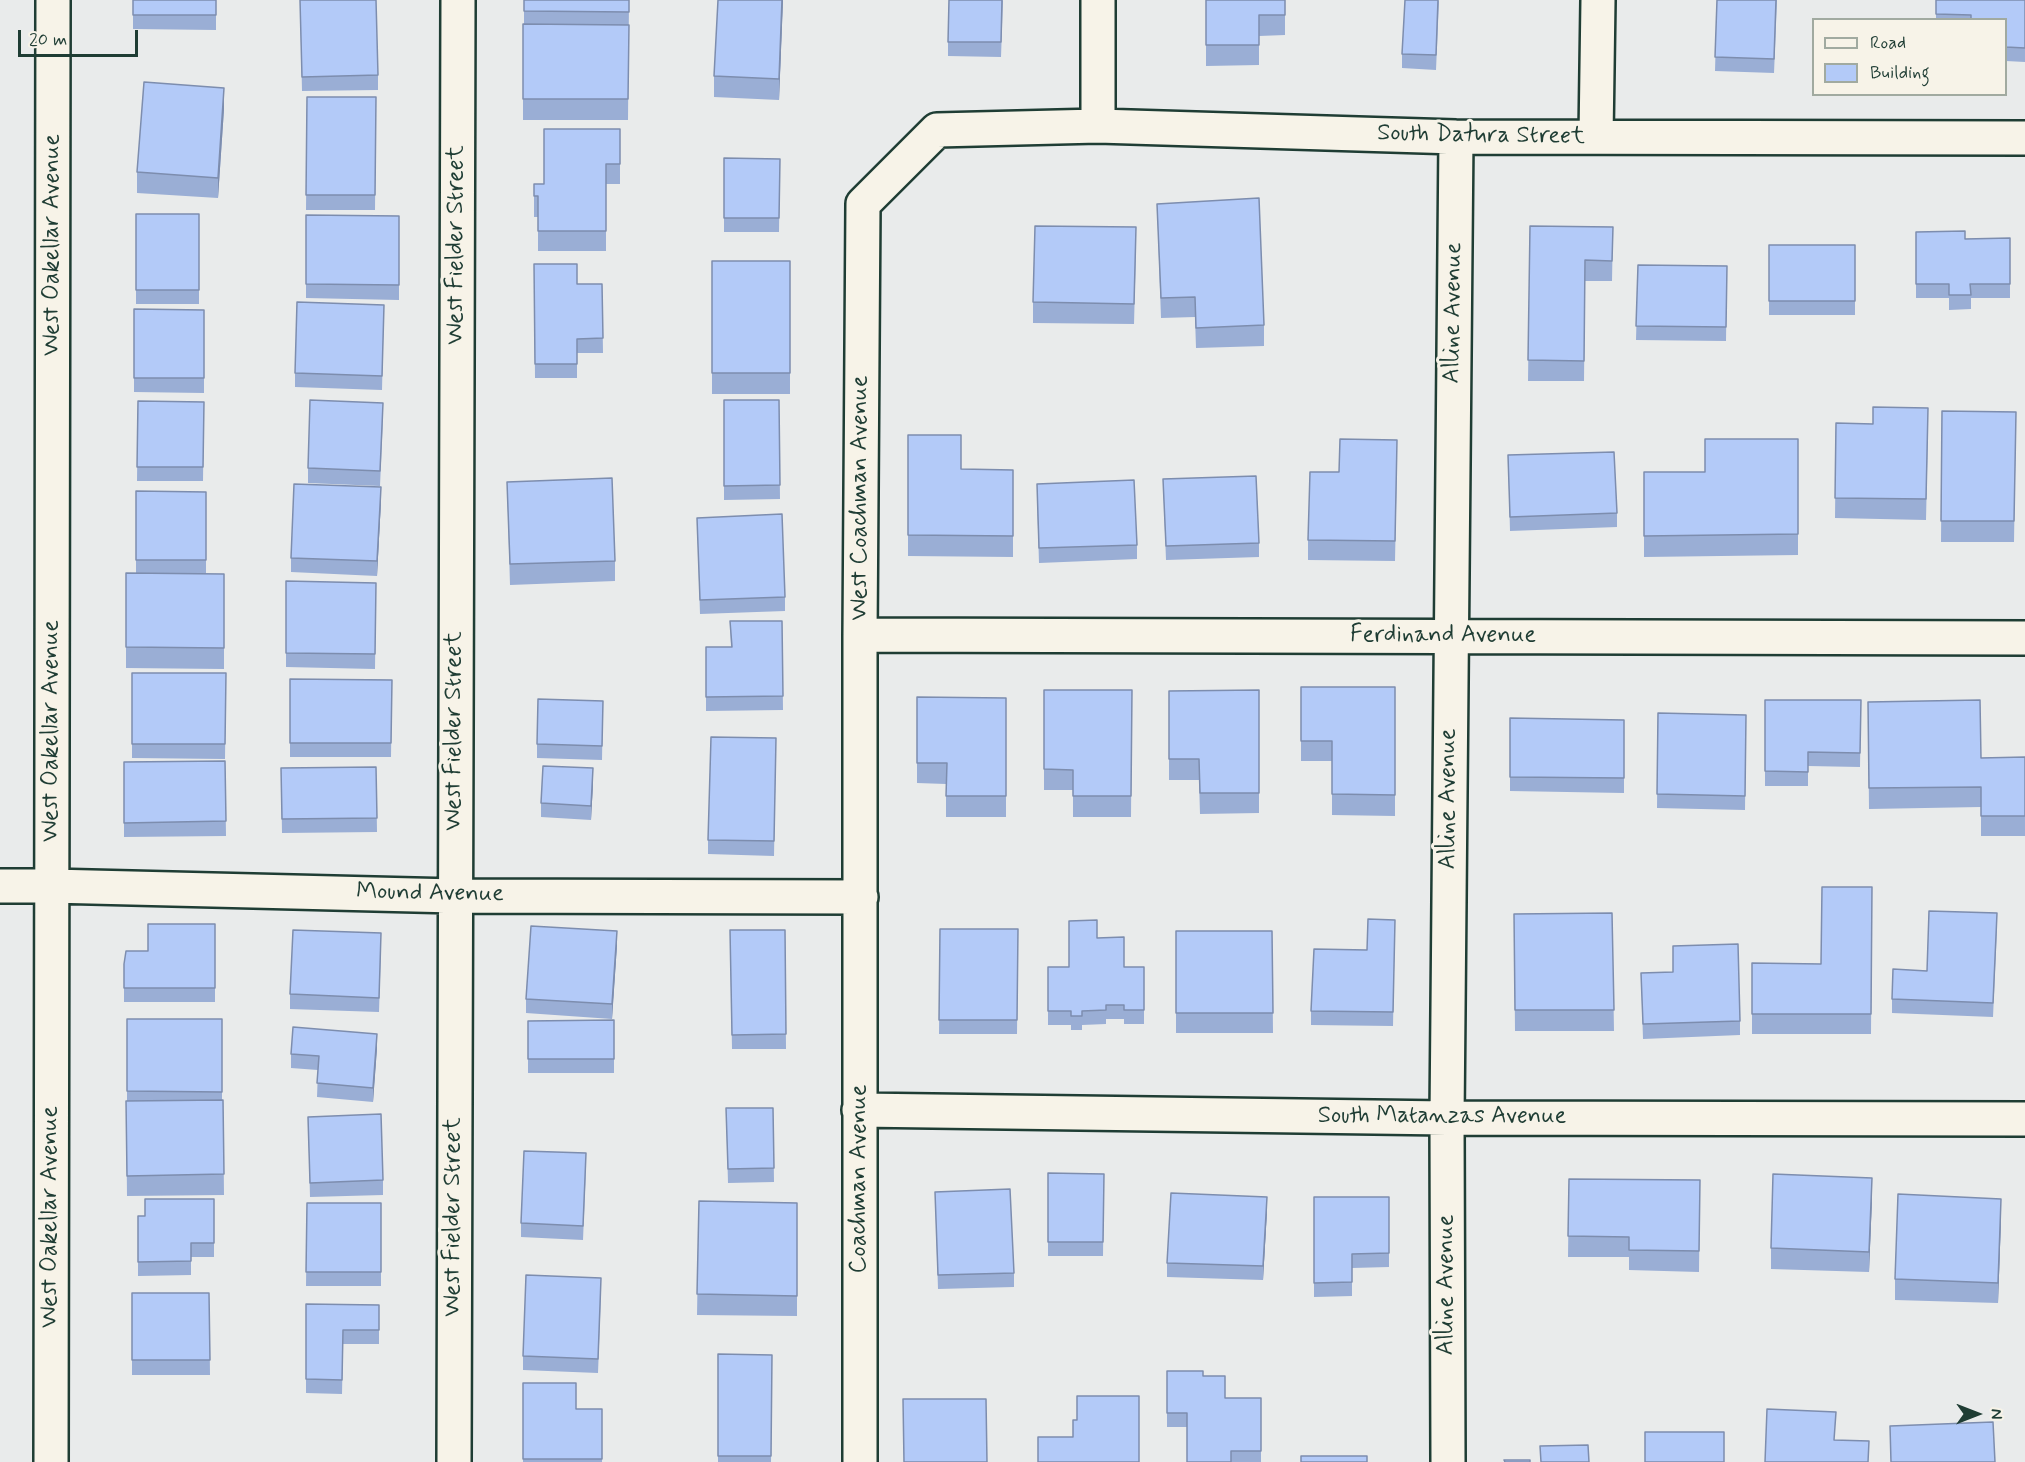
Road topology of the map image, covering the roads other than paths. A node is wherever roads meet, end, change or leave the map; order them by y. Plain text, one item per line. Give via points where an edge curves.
1 (53, 0) edge
2 (458, 0) edge
3 (1098, 0) edge
4 (1598, 0) edge
5 (1098, 126) junction
6 (937, 130) joint
7 (1456, 137) junction
8 (1596, 137) junction
9 (2025, 138) edge
10 (860, 635) junction
11 (1450, 636) junction
12 (2025, 638) edge
13 (0, 886) edge
14 (51, 886) junction
15 (455, 896) junction
16 (861, 897) junction
17 (860, 1110) junction
18 (1447, 1118) junction
19 (2025, 1119) edge
20 (51, 1462) edge
21 (454, 1462) edge
22 (860, 1462) edge
23 (1448, 1462) edge

1 - 14 street, West Oakellar Avenue
2 - 15 street, West Fielder Street
3 - 5 street
4 - 8 street
5 - 6 street, South Datura Street
5 - 7 street, South Datura Street
6 - 10 street, West Coachman Avenue via 863,204
7 - 8 street, South Datura Street
7 - 11 street, Alline Avenue
8 - 9 street, South Datura Street
10 - 11 street, Ferdinand Avenue
10 - 16 street, West Coachman Avenue
11 - 12 street, Ferdinand Avenue
11 - 18 street, Alline Avenue
13 - 14 street, Mound Avenue
14 - 15 street, Mound Avenue
14 - 20 street, West Oakellar Avenue
15 - 16 street, Mound Avenue
15 - 21 street, West Fielder Street
16 - 17 street, Coachman Avenue
17 - 18 street, South Matanzas Avenue
17 - 22 street, Coachman Avenue
18 - 19 street, South Matanzas Avenue
18 - 23 street, Alline Avenue

